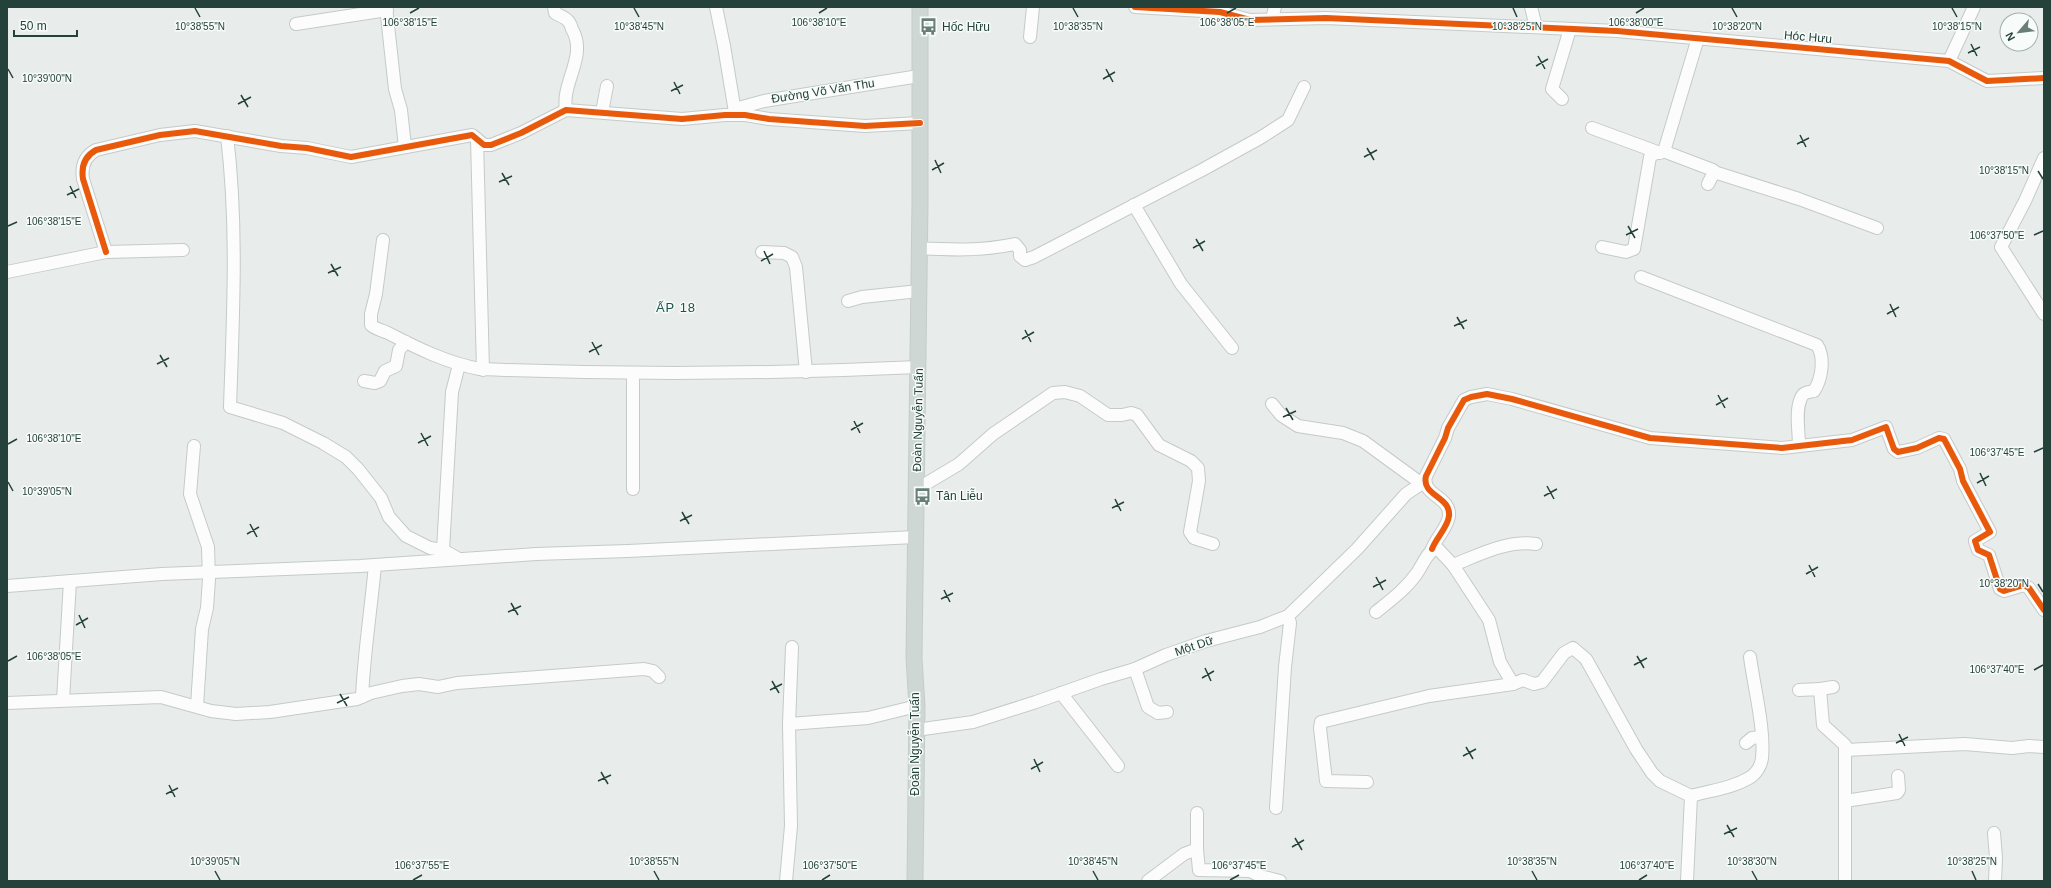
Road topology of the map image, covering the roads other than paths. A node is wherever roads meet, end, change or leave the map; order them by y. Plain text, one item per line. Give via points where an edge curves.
1 (554, 7) edge
2 (716, 7) edge
3 (920, 7) edge
4 (1034, 7) edge
5 (1136, 7) edge
6 (1275, 7) edge
7 (1531, 7) edge
8 (1974, 7) edge
9 (386, 8) edge
10 (1191, 9) edge
11 (1272, 19) junction
12 (296, 24) dead end
13 (1536, 27) junction
14 (1570, 29) junction
15 (1030, 36) dead end
16 (1698, 38) junction
17 (1949, 61) junction
18 (919, 76) junction
19 (2044, 78) edge
20 (607, 86) dead end
21 (1304, 87) dead end
22 (1562, 99) dead end
23 (566, 110) junction
24 (602, 112) junction
25 (732, 114) junction
26 (920, 123) junction
27 (1592, 128) dead end
28 (227, 136) junction
29 (477, 139) junction
30 (405, 147) junction
31 (1662, 152) junction
32 (2044, 158) edge
33 (1714, 172) junction
34 (1708, 184) dead end
35 (1134, 205) junction
36 (1877, 228) dead end
37 (383, 240) dead end
38 (1602, 247) dead end
39 (919, 248) junction
40 (183, 250) dead end
41 (106, 252) junction
42 (762, 252) dead end
43 (7, 272) edge
44 (1641, 277) dead end
45 (919, 291) junction
46 (848, 300) dead end
47 (2044, 314) edge
48 (406, 342) junction
49 (1232, 348) dead end
50 (459, 365) junction
51 (918, 367) junction
52 (483, 370) junction
53 (806, 372) junction
54 (633, 374) junction
55 (364, 381) dead end
56 (1272, 404) dead end
57 (194, 446) dead end
58 (1799, 446) junction
59 (1423, 483) junction
60 (633, 489) dead end
61 (916, 489) junction
62 (915, 536) junction
63 (1213, 544) dead end
64 (1536, 544) dead end
65 (1432, 549) junction
66 (443, 550) junction
67 (459, 559) junction
68 (375, 565) junction
69 (1453, 565) junction
70 (208, 572) junction
71 (70, 581) junction
72 (7, 586) edge
73 (2044, 610) edge
74 (1376, 612) dead end
75 (1288, 616) junction
76 (792, 647) dead end
77 (1750, 657) dead end
78 (1135, 669) junction
79 (659, 677) dead end
80 (1513, 684) junction
81 (1833, 687) dead end
82 (1820, 689) junction
83 (1799, 690) dead end
84 (1061, 693) junction
85 (362, 697) junction
86 (63, 700) junction
87 (7, 703) edge
88 (196, 706) junction
89 (916, 706) junction
90 (1166, 712) dead end
91 (789, 724) junction
92 (916, 730) junction
93 (1761, 737) junction
94 (1746, 743) dead end
95 (2044, 747) edge
96 (1846, 750) junction
97 (1118, 766) dead end
98 (1898, 776) dead end
99 (1367, 782) dead end
100 (1691, 796) junction
101 (1845, 801) junction
102 (1276, 808) dead end
103 (1197, 813) dead end
104 (1994, 833) dead end
105 (1197, 849) junction
106 (786, 881) edge
107 (915, 881) edge
108 (1148, 881) edge
109 (1280, 881) edge
110 (1687, 881) edge
111 (1845, 881) edge
112 (1995, 881) edge

1 - 23 street via 555,13 568,21 578,44
2 - 25 street via 724,46
3 - 18 main road, Đoàn Nguyễn Tuấn
4 - 15 street
5 - 10 street, Hóc Hưu
6 - 11 street
7 - 13 street
8 - 17 street
9 - 12 street
9 - 30 street via 395,89 401,110
10 - 11 street, Hóc Hưu via 1220,12 1250,20
11 - 13 street, Hóc Hưu via 1326,18
13 - 14 street, Hóc Hưu
14 - 16 street, Hóc Hưu
14 - 22 street via 1552,89
16 - 17 street, Hóc Hưu
16 - 31 street
17 - 19 street, Hóc Hưu via 1987,81
18 - 25 street, Đường Võ Văn Thu via 792,95 742,107
18 - 26 main road, Đoàn Nguyễn Tuấn
20 - 24 street
21 - 35 street via 1288,120 1222,159
23 - 24 street
23 - 29 street via 491,145 484,145
24 - 25 street via 682,119
25 - 26 street via 865,126
26 - 39 main road, Đoàn Nguyễn Tuấn
27 - 31 street
28 - 30 street via 351,157
28 - 41 street via 195,131 160,135 96,150 89,154 82,170 83,179
28 - 66 street via 235,228 230,408 283,423 346,457 381,498 389,516 406,536 430,548
29 - 30 street via 472,135
29 - 52 street
31 - 33 street
31 - 38 street via 1650,157 1634,249 1626,252
32 - 47 street via 2025,201 2000,247
33 - 34 street
33 - 36 street via 1799,199
35 - 39 street via 1025,260 1020,256 1020,250 1015,244 957,251
35 - 49 street via 1181,284
37 - 48 street via 371,325
39 - 45 main road, Đoàn Nguyễn Tuấn
40 - 41 street
41 - 43 street
42 - 53 street via 784,253 792,257 796,266
44 - 58 street via 1817,345 1822,353 1819,384 1814,391 1806,392 1801,397 1798,419
45 - 46 street
45 - 51 main road, Đoàn Nguyễn Tuấn
48 - 50 street
48 - 55 street via 400,350 396,366 385,371 380,382
50 - 52 street
50 - 66 street via 452,392
51 - 53 street
51 - 61 main road, Đoàn Nguyễn Tuấn
52 - 54 street
53 - 54 street
54 - 60 street
56 - 59 street via 1281,415 1298,426 1343,433 1363,441
57 - 70 street via 190,494 208,547
58 - 59 street via 1782,448 1650,438 1487,394 1464,400
58 - 73 street via 1852,440 1886,427 1894,449 1898,452 1917,448 1942,437 1990,532 1975,541 1978,550 1989,555 2000,589 2024,585 2029,588
59 - 65 street via 1443,501 1449,511 1448,522
59 - 75 street, Một Dữ via 1406,494 1357,549
61 - 62 main road, Đoàn Nguyễn Tuấn
61 - 63 street via 959,464 993,434 1053,392 1073,393 1089,400 1108,415 1137,415 1159,445 1191,461 1198,468 1200,481 1190,532 1194,538
62 - 67 street
62 - 89 main road, Đoàn Nguyễn Tuấn
64 - 69 street via 1516,544 1497,548
65 - 69 street via 1437,548
65 - 74 street via 1404,589
66 - 67 street
67 - 68 street
68 - 70 street
68 - 85 street via 371,614 364,652
69 - 80 street via 1489,620 1500,662
70 - 71 street
70 - 88 street via 208,603 202,629
71 - 72 street
71 - 86 street
75 - 78 street, Một Dữ via 1260,627 1206,641
75 - 102 street via 1290,623
76 - 91 street
77 - 93 street
78 - 84 street, Một Dữ
78 - 90 street via 1148,707 1154,711
79 - 85 street via 644,669 457,683 438,687 419,684
80 - 99 street via 1429,696 1321,722 1326,781
80 - 100 street via 1523,680 1534,684 1542,682 1564,653 1573,648 1586,659 1636,749 1652,772 1660,781
81 - 82 street
82 - 83 street
82 - 96 street via 1823,725 1843,741
84 - 92 street, Một Dữ via 973,722
84 - 97 street
85 - 88 street via 302,708 236,714
86 - 87 street
86 - 88 street via 162,697
89 - 91 street via 868,718
89 - 92 main road, Đoàn Nguyễn Tuấn
91 - 106 street via 791,826
92 - 107 main road, Đoàn Nguyễn Tuấn
93 - 94 street via 1752,738
93 - 100 street via 1762,759 1755,773 1730,787 1708,790
95 - 96 street via 2012,748 1965,744
96 - 101 street
98 - 101 street via 1897,793
100 - 110 street
101 - 111 street
103 - 105 street
104 - 112 street
105 - 108 street via 1184,854
105 - 109 street via 1199,870 1250,871

